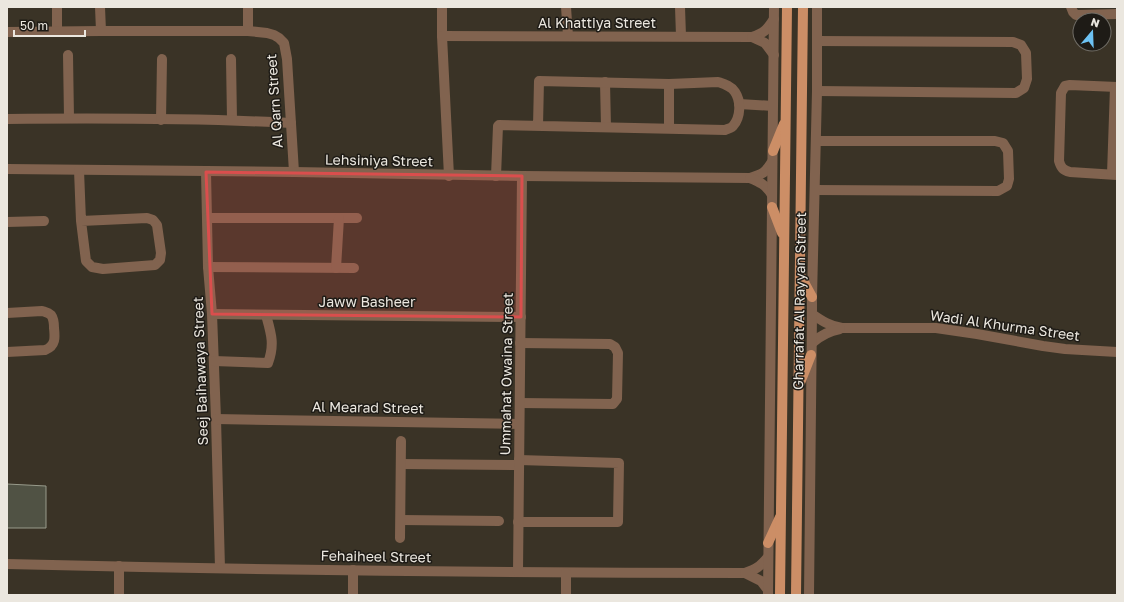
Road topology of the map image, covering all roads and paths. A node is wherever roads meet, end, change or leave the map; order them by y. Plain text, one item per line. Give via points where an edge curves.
1 (57, 7) edge
2 (100, 7) edge
3 (248, 7) edge
4 (442, 7) edge
5 (566, 7) edge
6 (680, 7) edge
7 (774, 7) edge
8 (787, 7) edge
9 (802, 7) edge
10 (817, 7) edge
11 (1071, 7) edge
12 (1117, 14) edge
13 (774, 19) junction
14 (101, 31) junction
15 (7, 32) edge
16 (57, 32) junction
17 (248, 32) junction
18 (442, 36) junction
19 (568, 36) junction
20 (681, 36) junction
21 (752, 37) junction
22 (817, 41) junction
23 (68, 55) dead end
24 (774, 55) junction
25 (162, 59) dead end
26 (231, 59) dead end
27 (605, 82) junction
28 (669, 84) junction
29 (1116, 87) edge
30 (817, 91) junction
31 (739, 104) junction
32 (772, 106) junction
33 (69, 118) junction
34 (786, 118) junction
35 (7, 119) edge
36 (161, 120) junction
37 (232, 120) junction
38 (291, 123) junction
39 (538, 126) junction
40 (606, 127) junction
41 (669, 128) junction
42 (816, 141) junction
43 (773, 151) junction
44 (772, 162) junction
45 (7, 169) edge
46 (79, 170) junction
47 (206, 172) junction
48 (294, 172) junction
49 (1115, 174) edge
50 (449, 176) junction
51 (496, 176) junction
52 (522, 176) junction
53 (750, 178) junction
54 (815, 190) junction
55 (772, 195) junction
56 (772, 207) junction
57 (207, 218) junction
58 (339, 218) junction
59 (357, 218) dead end
60 (44, 221) dead end
61 (81, 221) junction
62 (7, 222) edge
63 (784, 240) junction
64 (208, 267) junction
65 (336, 268) junction
66 (354, 268) dead end
67 (799, 273) junction
68 (812, 296) junction
69 (7, 313) edge
70 (212, 314) junction
71 (812, 314) junction
72 (266, 315) junction
73 (521, 316) junction
74 (842, 328) junction
75 (520, 343) junction
76 (812, 343) junction
77 (7, 352) edge
78 (1117, 352) edge
79 (811, 355) junction
80 (214, 361) junction
81 (798, 388) junction
82 (520, 403) junction
83 (216, 419) junction
84 (520, 424) junction
85 (401, 441) dead end
86 (519, 463) junction
87 (401, 464) junction
88 (781, 513) junction
89 (401, 520) junction
90 (499, 521) dead end
91 (518, 522) junction
92 (400, 538) dead end
93 (768, 543) junction
94 (768, 557) junction
95 (7, 564) edge
96 (119, 566) junction
97 (220, 568) junction
98 (353, 570) junction
99 (518, 572) junction
100 (566, 573) junction
101 (745, 573) junction
102 (797, 592) edge
103 (768, 593) edge
104 (119, 595) edge
105 (353, 595) edge
106 (566, 595) edge
107 (780, 595) edge
108 (809, 595) edge

1 - 16 street
2 - 14 street
3 - 17 street
4 - 18 street
5 - 19 street
6 - 20 street
7 - 13 street, Gharrafat Al Rayyan Street
8 - 34 main road, Gharrafat Al Rayyan Street
9 - 67 main road, Gharrafat Al Rayyan Street
10 - 22 street, Gharrafat Al Rayyan Street
11 - 12 street via 1076,15
13 - 21 street, Al Khattiya Street via 765,32
13 - 24 street, Gharrafat Al Rayyan Street
14 - 16 street, Al Qarn Street
14 - 17 street, Al Qarn Street
15 - 16 street, Al Qarn Street
17 - 38 street, Al Qarn Street via 274,35 284,44
18 - 19 street, Al Khattiya Street
18 - 50 street
19 - 20 street, Al Khattiya Street
20 - 21 street, Al Khattiya Street
21 - 24 street via 765,43
22 - 30 street, Gharrafat Al Rayyan Street
22 - 30 street via 1013,42 1021,45 1026,53 1027,79 1024,88 1016,93
23 - 33 street
24 - 32 street, Gharrafat Al Rayyan Street
25 - 36 street
26 - 37 street
27 - 28 street
27 - 39 street via 539,81
27 - 40 street
28 - 31 street via 725,84 735,91
28 - 41 street
29 - 49 street
29 - 49 street via 1065,86 1061,93 1059,161 1060,167 1065,171
30 - 42 street, Gharrafat Al Rayyan Street
31 - 32 street
31 - 41 street via 738,116 733,126 725,130
32 - 43 street, Gharrafat Al Rayyan Street
33 - 35 street
33 - 36 street
34 - 43 main road
34 - 63 main road, Gharrafat Al Rayyan Street
36 - 37 street
37 - 38 street
38 - 48 street, Al Qarn Street
39 - 40 street
39 - 51 street via 498,126
40 - 41 street
42 - 54 street, Gharrafat Al Rayyan Street
42 - 54 street via 995,141 1003,143 1008,151 1009,179 1007,186 998,191
43 - 44 street, Gharrafat Al Rayyan Street
44 - 53 street, Lehsiniya Street via 764,173
44 - 55 street, Gharrafat Al Rayyan Street
45 - 46 street, Lehsiniya Street
46 - 47 street, Lehsiniya Street
46 - 61 street
47 - 48 street, Lehsiniya Street
47 - 57 street, Seej Baihawaya Street
48 - 50 street, Lehsiniya Street
50 - 51 street, Lehsiniya Street
51 - 52 street, Lehsiniya Street
52 - 53 street, Lehsiniya Street
52 - 73 street, Ummahat Owaina Street
53 - 55 street, Lehsiniya Street via 764,184
54 - 68 street, Gharrafat Al Rayyan Street
55 - 56 street, Gharrafat Al Rayyan Street
56 - 63 main road
56 - 93 street, Gharrafat Al Rayyan Street
57 - 58 street
57 - 64 street, Seej Baihawaya Street
58 - 59 street
58 - 65 street
60 - 62 street
61 - 61 street via 86,261 92,267 103,269 155,265 160,260 158,225 153,220 147,218
63 - 88 main road, Gharrafat Al Rayyan Street
64 - 65 street
64 - 70 street, Seej Baihawaya Street
65 - 66 street
67 - 68 main road
67 - 81 main road, Gharrafat Al Rayyan Street
68 - 71 street, Gharrafat Al Rayyan Street
69 - 77 street via 46,312 52,316 55,338 52,346 45,350
70 - 72 street, Jaww Basheer
70 - 80 street, Seej Baihawaya Street
71 - 74 street, Wadi Al Khurma Street via 826,323
71 - 76 street, Gharrafat Al Rayyan Street
72 - 73 street, Jaww Basheer
72 - 80 street via 272,338 272,353 268,362
73 - 75 street, Ummahat Owaina Street
74 - 76 street, Wadi Al Khurma Street via 826,333
74 - 78 street, Wadi Al Khurma Street via 936,328 1065,349
75 - 82 street, Ummahat Owaina Street
75 - 82 street via 610,344 618,353 617,399 613,404
76 - 79 street, Gharrafat Al Rayyan Street
79 - 81 main road
79 - 108 street, Gharrafat Al Rayyan Street
80 - 83 street, Seej Baihawaya Street
81 - 102 main road, Gharrafat Al Rayyan Street
82 - 84 street, Ummahat Owaina Street
83 - 84 street, Al Mearad Street
83 - 97 street, Seej Baihawaya Street
84 - 86 street, Ummahat Owaina Street
85 - 87 street
86 - 87 street
86 - 91 street, Ummahat Owaina Street
86 - 91 street via 619,462 618,522
87 - 89 street
88 - 93 main road
88 - 107 main road, Gharrafat Al Rayyan Street
89 - 90 street
89 - 92 street
91 - 99 street, Ummahat Owaina Street
93 - 94 street, Gharrafat Al Rayyan Street
94 - 101 street, Fehaiheel Street via 758,568
94 - 103 street, Gharrafat Al Rayyan Street
95 - 96 street, Fehaiheel Street
96 - 97 street, Fehaiheel Street
96 - 104 street
97 - 98 street, Fehaiheel Street
98 - 99 street, Fehaiheel Street
98 - 105 street
99 - 100 street, Fehaiheel Street
100 - 101 street, Fehaiheel Street
100 - 106 street
101 - 103 street, Fehaiheel Street via 761,580

